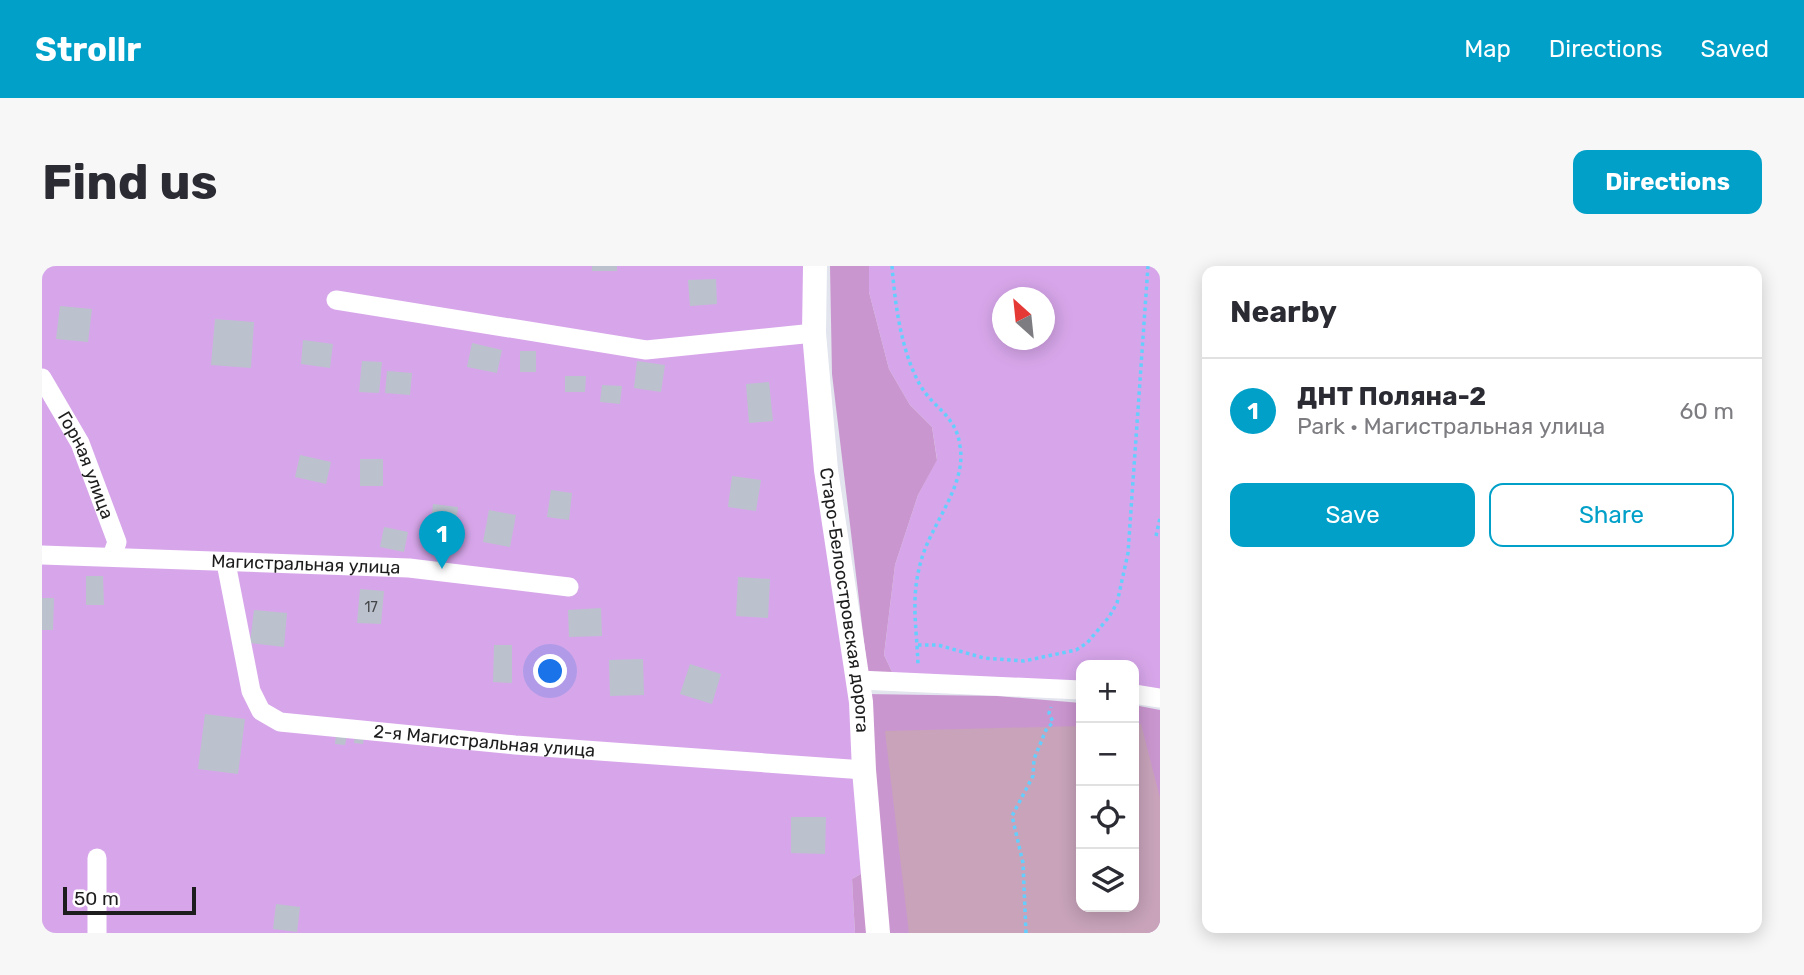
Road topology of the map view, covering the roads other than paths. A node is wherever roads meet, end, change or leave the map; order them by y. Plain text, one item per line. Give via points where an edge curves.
1 (815, 266) edge
2 (335, 300) dead end
3 (814, 333) junction
4 (42, 378) edge
5 (42, 555) edge
6 (112, 556) junction
7 (226, 563) junction
8 (569, 587) dead end
9 (859, 680) junction
10 (1076, 690) edge
11 (1139, 695) edge
12 (1160, 698) edge
13 (864, 769) junction
14 (97, 858) dead end
15 (97, 933) edge
16 (878, 933) edge

1 - 3 street, Старо-Белоостровская дорога
2 - 3 street via 646,350
3 - 9 street, Старо-Белоостровская дорога via 827,486
4 - 6 street, Горная улица via 80,443 117,542
5 - 6 street, Магистральная улица
6 - 7 street, Магистральная улица
7 - 8 street, Магистральная улица via 409,568
7 - 13 street, 2-я Магистральная улица via 251,691 261,711 280,722 515,745
9 - 10 street
9 - 13 street, Старо-Белоостровская дорога
11 - 12 street
13 - 16 street, Старо-Белоостровская дорога
14 - 15 street

